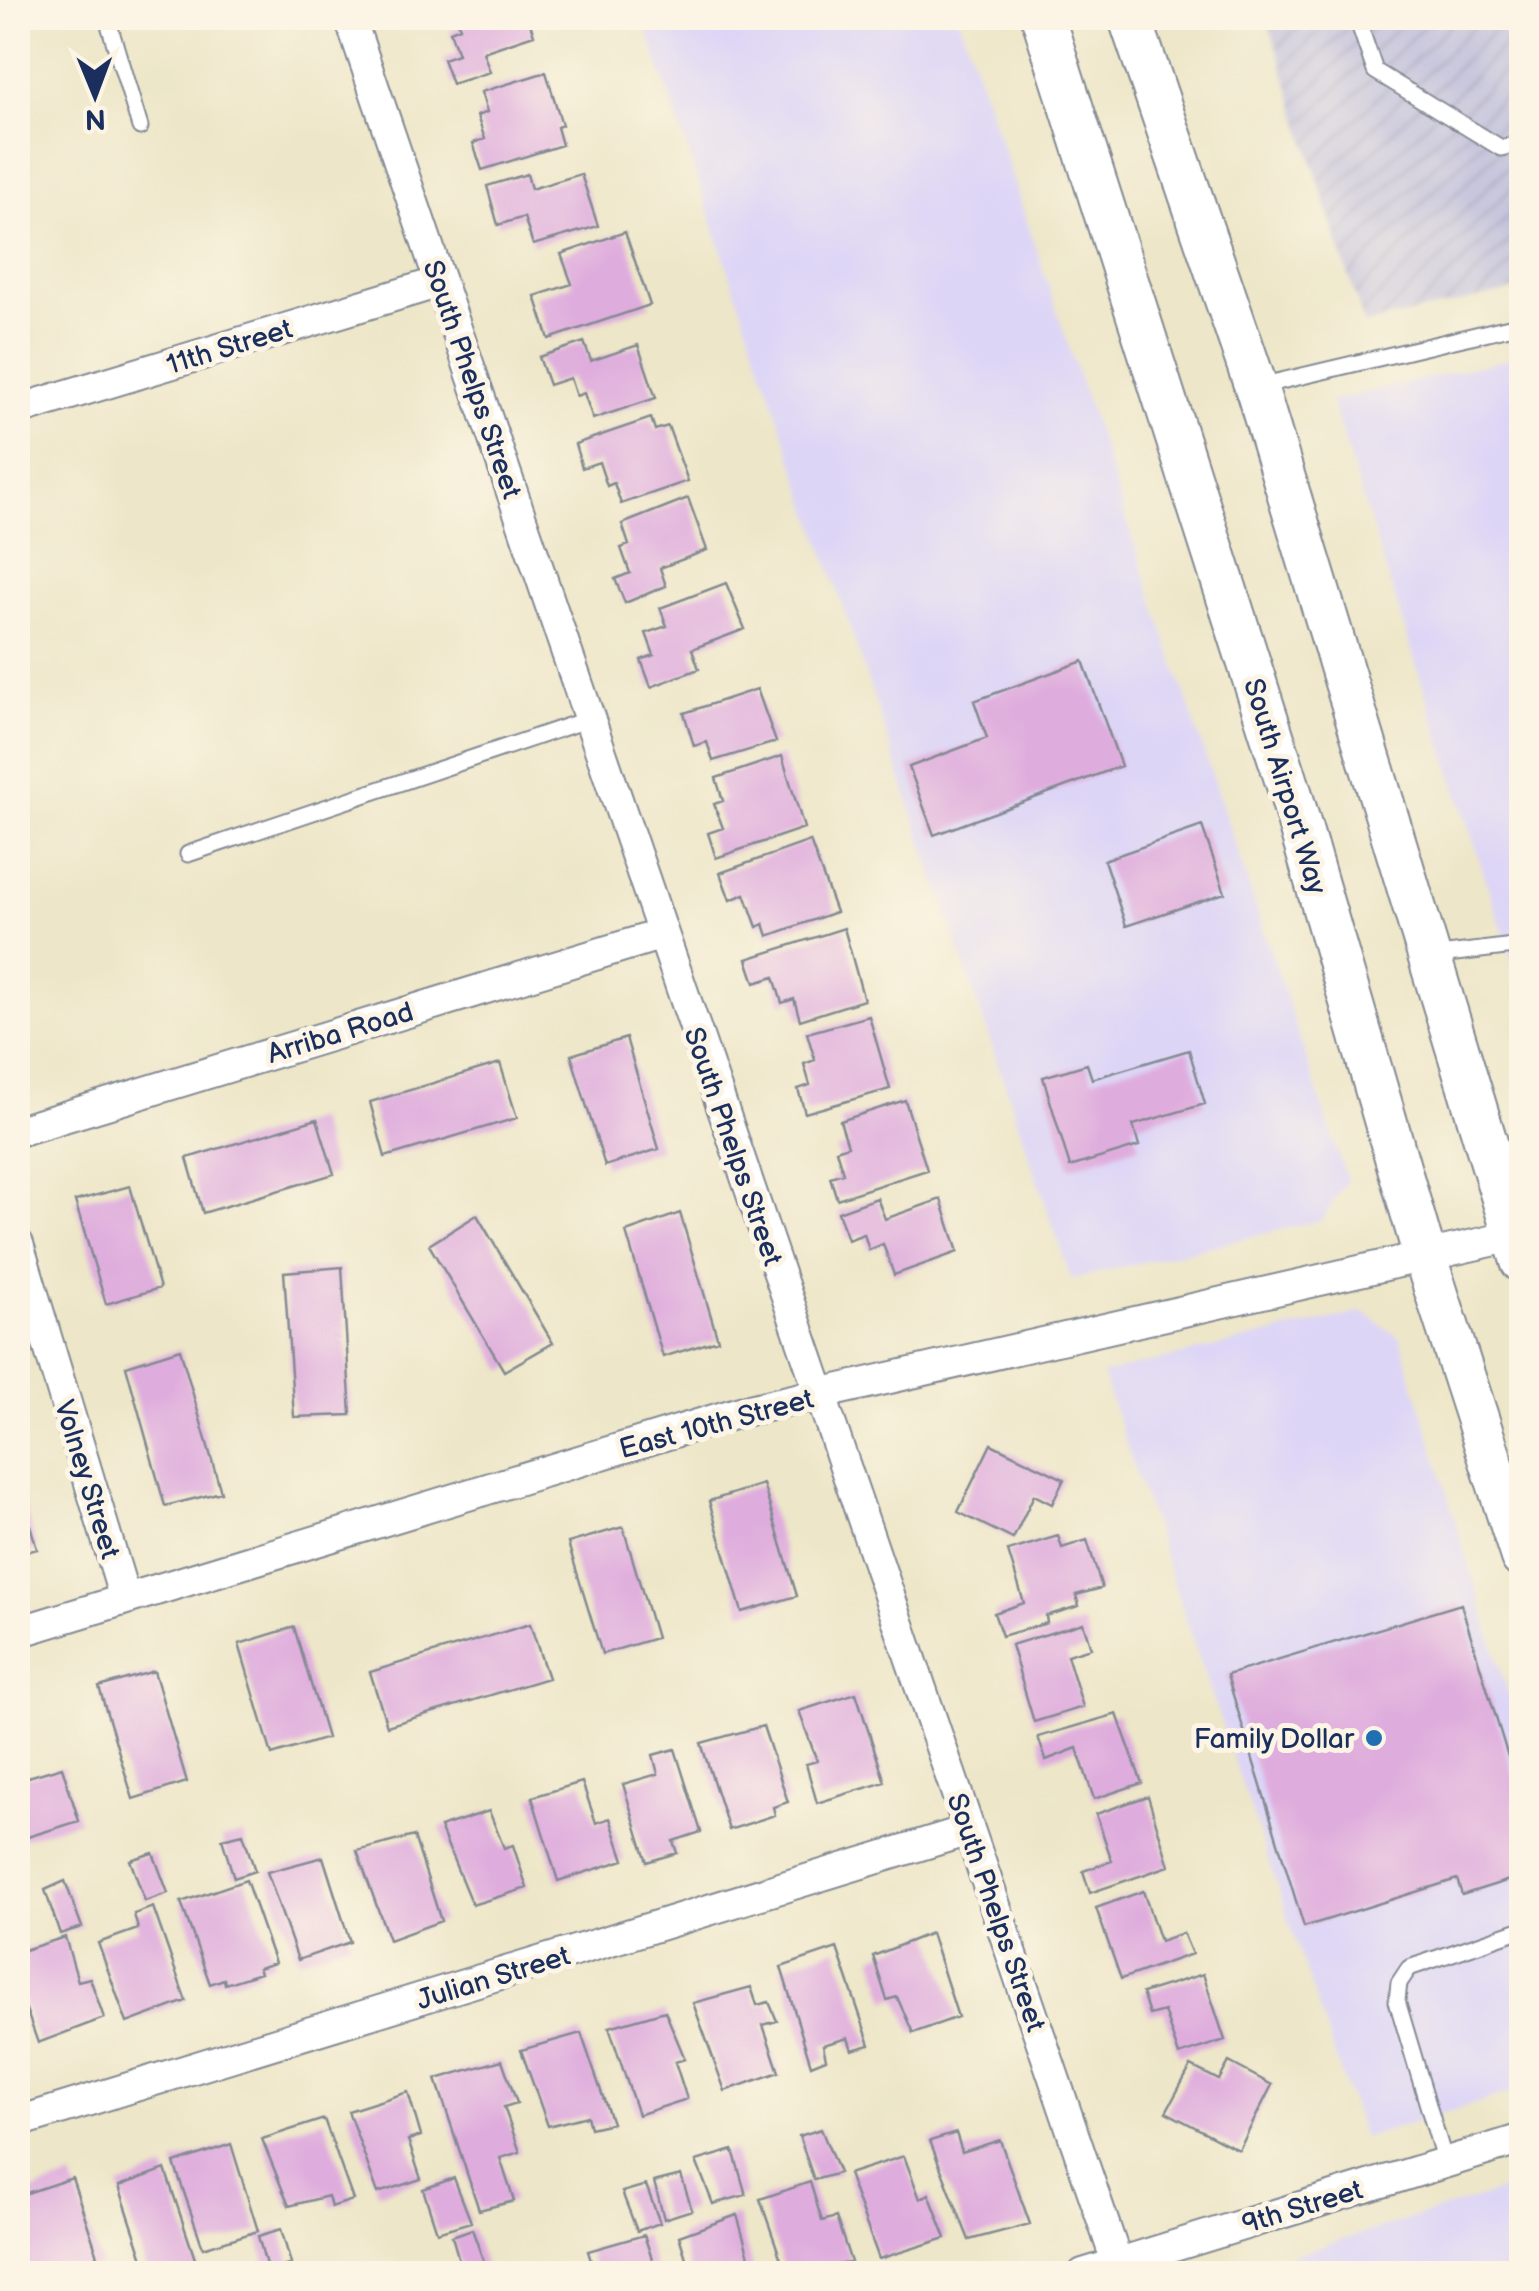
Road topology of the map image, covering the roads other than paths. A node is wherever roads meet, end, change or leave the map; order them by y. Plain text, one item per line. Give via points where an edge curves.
1 (107, 18) edge
2 (350, 18) edge
3 (1043, 18) edge
4 (1130, 18) edge
5 (1357, 18) edge
6 (140, 127) dead end
7 (1522, 142) edge
8 (440, 282) junction
9 (1522, 324) edge
10 (1256, 388) junction
11 (18, 410) edge
12 (590, 720) junction
13 (188, 854) dead end
14 (663, 934) junction
15 (1522, 945) edge
16 (1428, 956) junction
17 (18, 1130) edge
18 (18, 1244) edge
19 (1519, 1244) edge
20 (1426, 1257) junction
21 (822, 1394) junction
22 (1522, 1557) edge
23 (124, 1599) junction
24 (18, 1632) edge
25 (969, 1830) junction
26 (1522, 1929) edge
27 (18, 2122) edge
28 (1522, 2139) edge
29 (1445, 2162) junction
30 (1119, 2268) edge
31 (1083, 2274) edge

1 - 6 lane
2 - 8 street, South Phelps Street
3 - 20 main road, South Airport Way via 1291,795
4 - 10 main road
5 - 7 lane via 1375,71 1501,148
8 - 11 street, 11th Street
8 - 12 street, South Phelps Street
9 - 10 lane
10 - 16 main road
12 - 13 lane
12 - 14 street, South Phelps Street
14 - 17 street, Arriba Road
14 - 21 street, South Phelps Street
15 - 16 lane
16 - 19 main road
18 - 23 street, Volney Street
19 - 20 street, East 10th Street
20 - 21 street, East 10th Street
20 - 22 main road, South Airport Way
21 - 23 street, East 10th Street via 740,1412
21 - 25 street, South Phelps Street
23 - 24 street, East 10th Street
25 - 27 street, Julian Street
25 - 30 street, South Phelps Street
26 - 29 lane via 1408,1968 1399,1983 1396,2001
28 - 29 street, 9th Street
29 - 30 street, 9th Street
30 - 31 street, 9th Street

